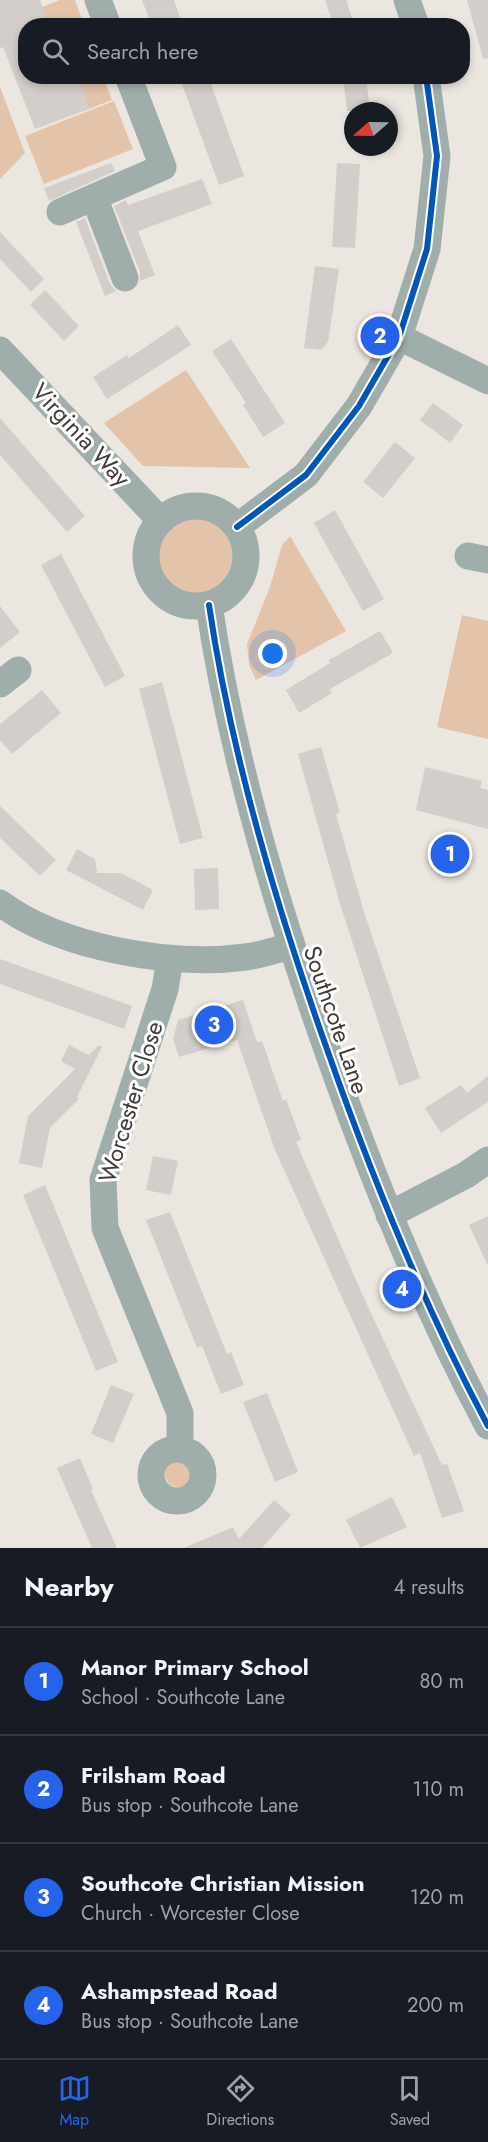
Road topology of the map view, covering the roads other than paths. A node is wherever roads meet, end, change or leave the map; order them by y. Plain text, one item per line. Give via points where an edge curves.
1 (98, 0) edge
2 (407, 0) edge
3 (105, 18) edge
4 (413, 18) edge
5 (131, 84) edge
6 (427, 84) edge
7 (94, 197) junction
8 (60, 212) dead end
9 (125, 278) dead end
10 (399, 337) junction
11 (0, 350) edge
12 (488, 381) edge
13 (161, 521) junction
14 (237, 527) junction
15 (209, 605) junction
16 (0, 903) edge
17 (290, 946) junction
18 (170, 959) junction
19 (488, 1160) edge
20 (389, 1215) junction
21 (488, 1426) edge
22 (180, 1449) dead end

1 - 3 street
2 - 4 street
5 - 7 street via 163,167
6 - 10 street via 436,168 427,249
7 - 8 street
7 - 9 street
10 - 12 street
10 - 14 street via 359,406 306,475
11 - 13 street, Virginia Way
13 - 14 street via 185,507 211,508
13 - 15 street via 151,534 146,551 153,583 174,602 191,607
14 - 15 street via 247,558 243,576 224,599
15 - 17 street, Southcote Lane via 249,795
16 - 18 street via 20,918 99,948
17 - 18 street via 245,957
17 - 20 street, Southcote Lane
18 - 22 street, Worcester Close via 165,989 103,1180 105,1228 180,1413
19 - 20 street
20 - 21 street, Southcote Lane

